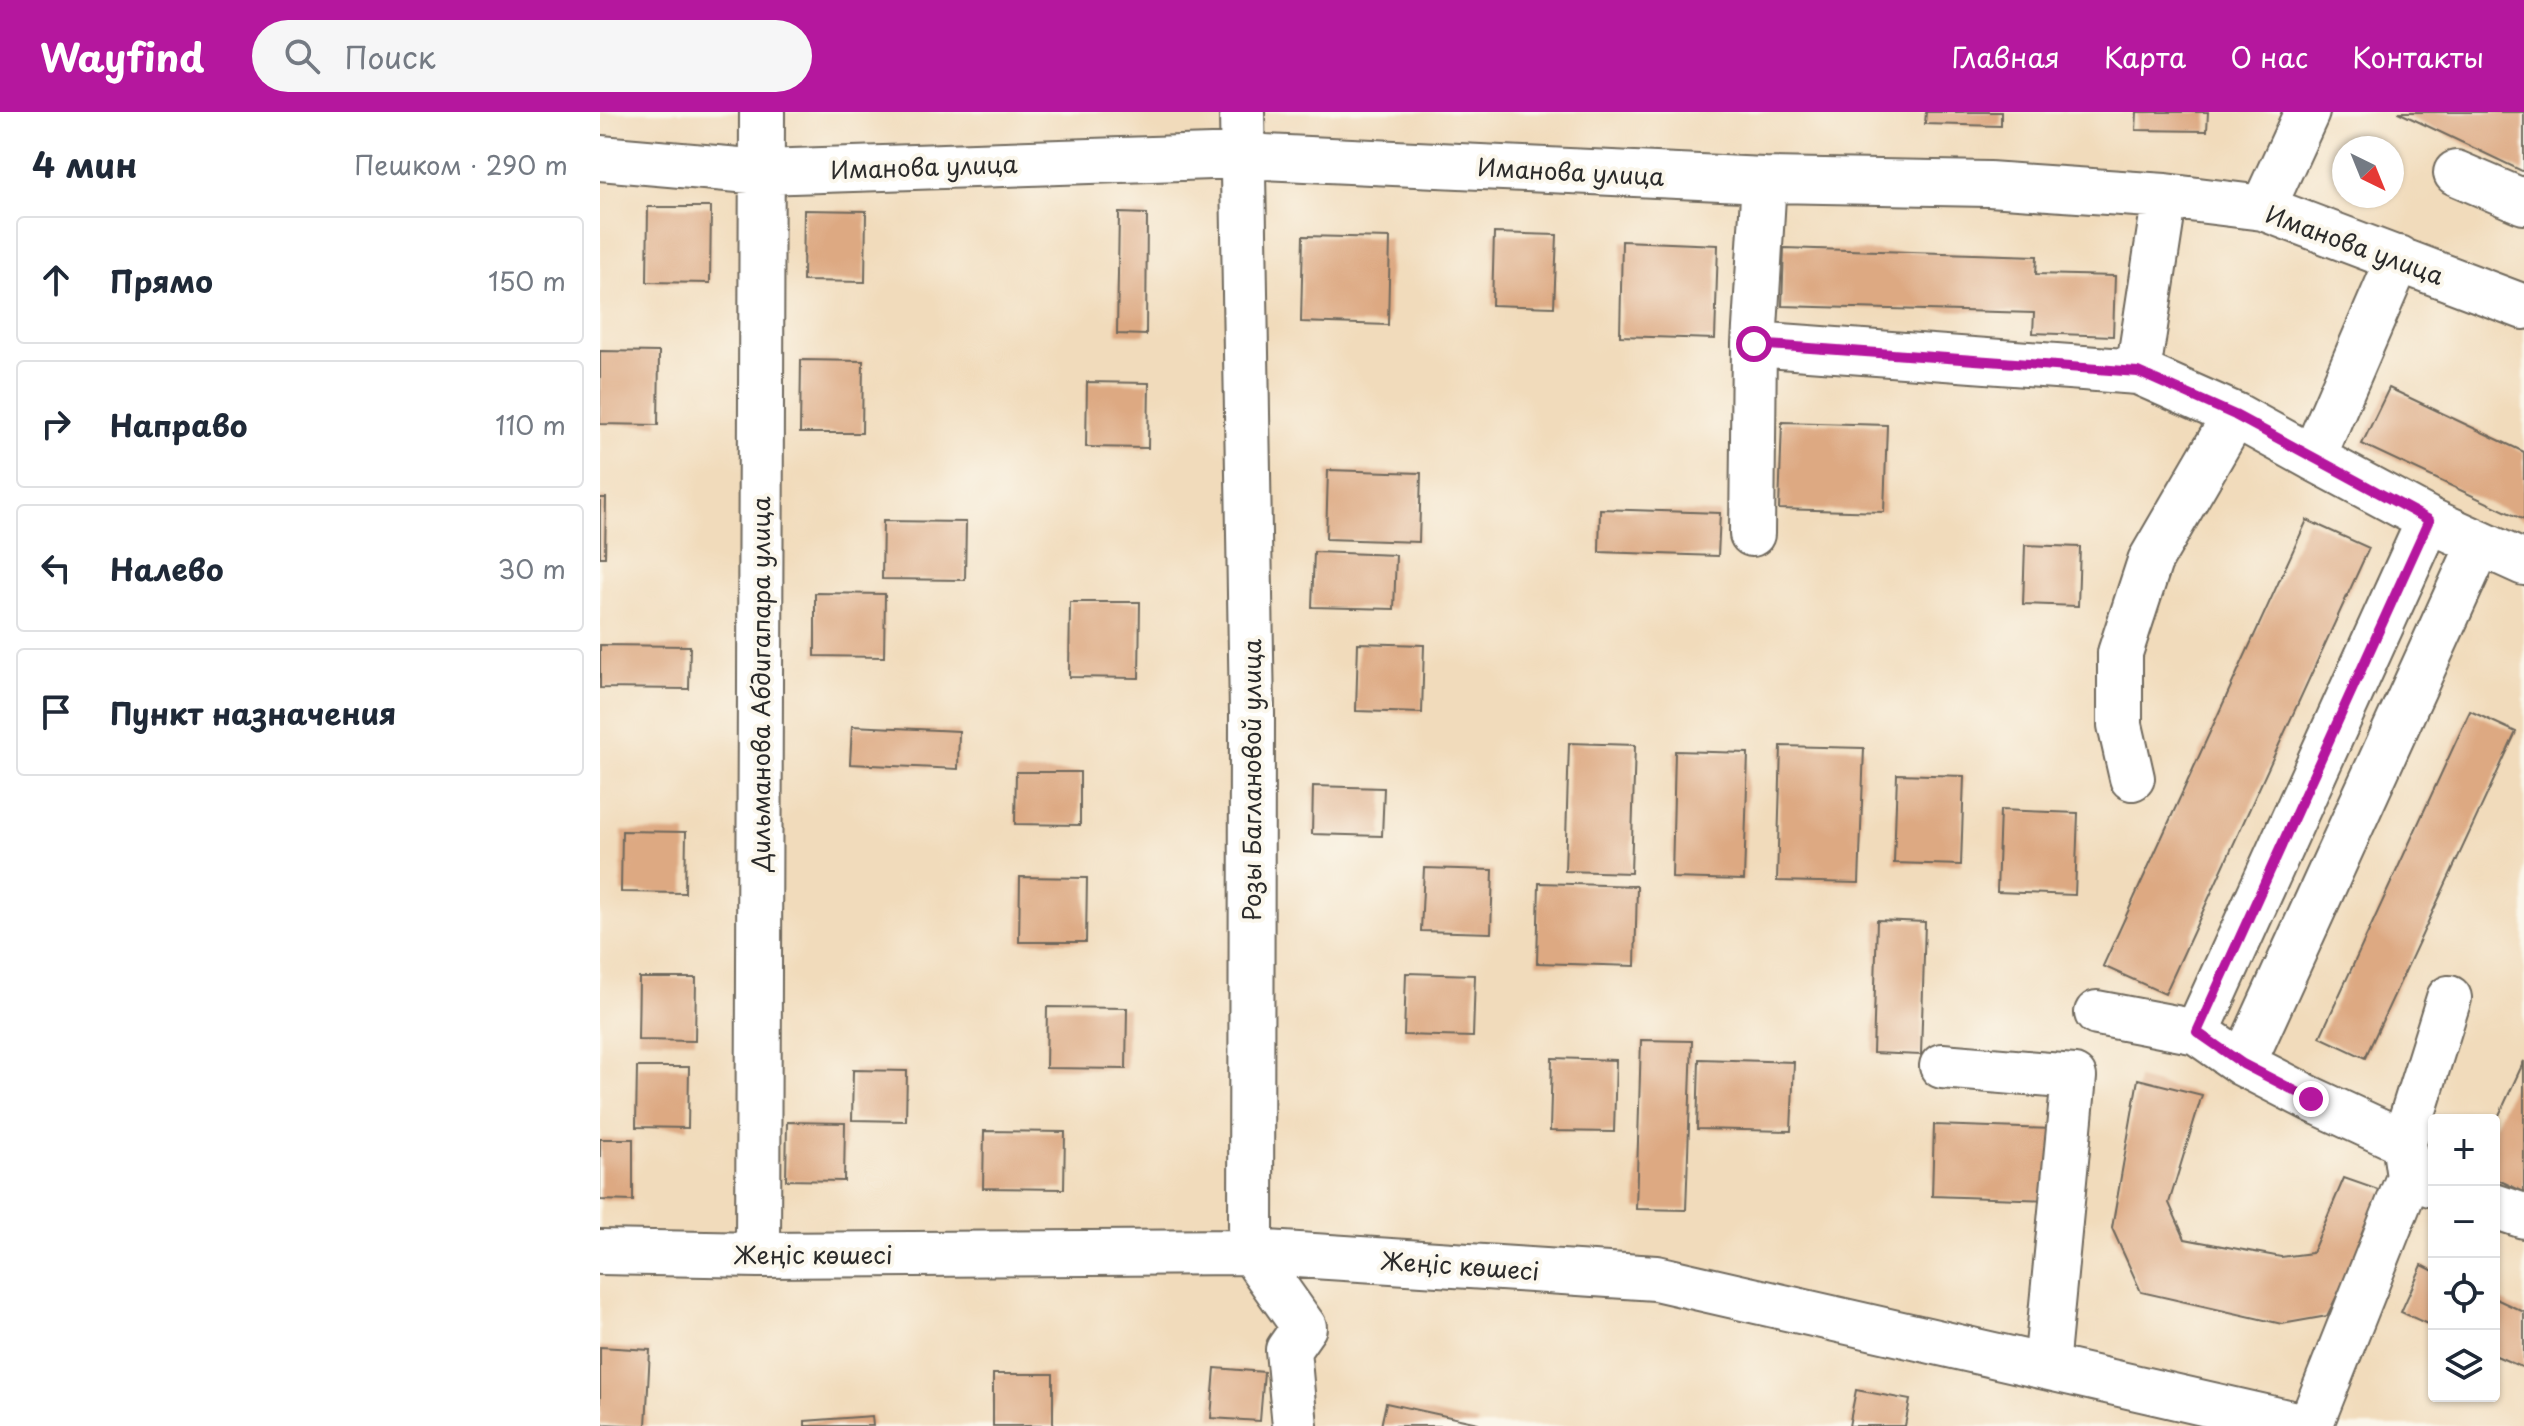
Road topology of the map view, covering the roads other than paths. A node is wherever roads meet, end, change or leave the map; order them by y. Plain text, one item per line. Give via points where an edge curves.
1 (762, 112) edge
2 (1242, 112) edge
3 (2307, 112) edge
4 (1242, 156) junction
5 (600, 158) edge
6 (762, 172) junction
7 (2456, 173) dead end
8 (1764, 180) junction
9 (2165, 196) junction
10 (2524, 202) edge
11 (2263, 208) junction
12 (2399, 258) junction
13 (2524, 307) edge
14 (1754, 344) junction
15 (2138, 372) junction
16 (2235, 415) junction
17 (2313, 458) junction
18 (2429, 520) junction
19 (1752, 534) dead end
20 (2480, 543) junction
21 (2524, 563) edge
22 (2132, 778) dead end
23 (2449, 998) dead end
24 (2097, 1013) dead end
25 (2197, 1032) junction
26 (2243, 1064) junction
27 (1942, 1066) dead end
28 (2416, 1168) edge
29 (2500, 1208) edge
30 (2524, 1216) edge
31 (600, 1252) edge
32 (1251, 1252) junction
33 (758, 1255) junction
34 (2046, 1367) junction
35 (1295, 1426) edge
36 (2307, 1426) edge

1 - 6 street, Дильманова Абдигапара улица
2 - 4 street, Розы Баглановой улица
3 - 11 street
4 - 6 street, Иманова улица
4 - 8 street, Иманова улица
4 - 32 street, Розы Баглановой улица via 1252,714
5 - 6 street, Иманова улица
6 - 33 street, Дильманова Абдигапара улица
7 - 10 street
8 - 9 street, Иманова улица via 1989,184
8 - 14 street
9 - 11 street, Иманова улица
9 - 15 street
11 - 12 street, Иманова улица
12 - 13 street, Иманова улица
12 - 17 street
14 - 15 street
14 - 19 street
15 - 16 street
16 - 17 street
16 - 22 street via 2150,561 2120,653 2120,725
17 - 18 street
18 - 20 street
18 - 25 street
20 - 21 street
20 - 26 street
23 - 28 street
24 - 25 street
25 - 26 street
26 - 28 street via 2311,1099
27 - 34 street via 2074,1077
28 - 36 street
29 - 30 street
31 - 33 street, Жеңіс көшесі
32 - 33 street, Жеңіс көшесі
32 - 34 street, Жеңіс көшесі via 1656,1278
32 - 35 street via 1304,1327 1288,1350
34 - 36 street, Жеңіс көшесі

